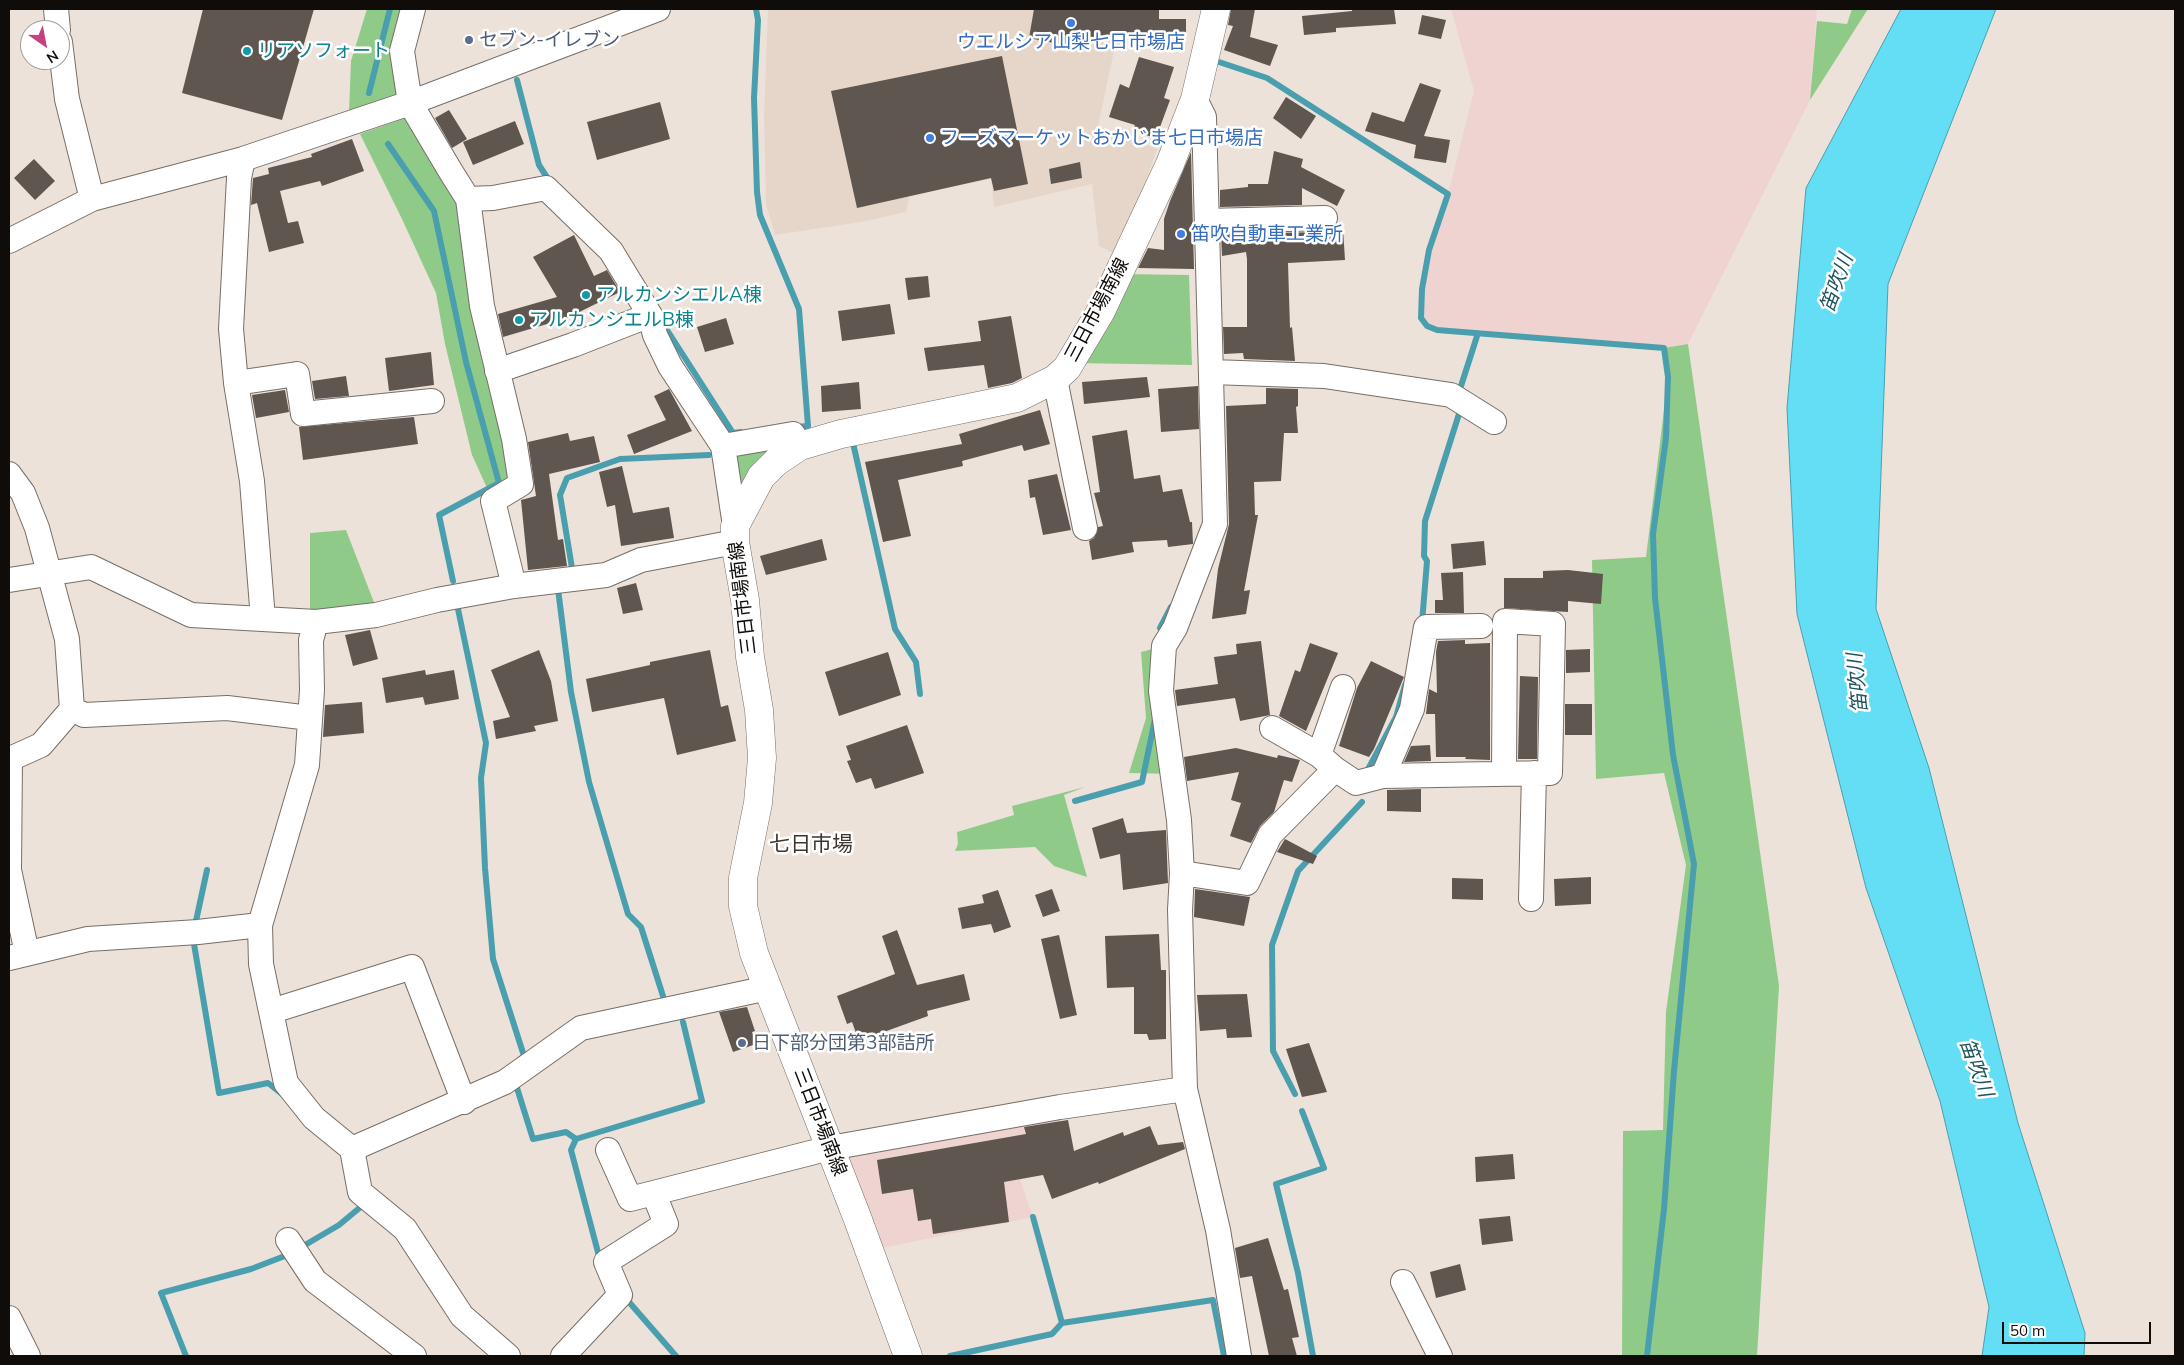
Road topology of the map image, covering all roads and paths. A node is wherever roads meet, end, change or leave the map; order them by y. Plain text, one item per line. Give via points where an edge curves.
1 (413, 9) edge
2 (658, 9) edge
3 (1216, 9) edge
4 (63, 70) edge
5 (1195, 99) junction
6 (410, 103) junction
7 (243, 159) junction
8 (92, 199) junction
9 (468, 199) junction
10 (1325, 218) dead end
11 (1206, 221) junction
12 (9, 241) edge
13 (650, 315) junction
14 (497, 371) junction
15 (1212, 372) junction
16 (1055, 379) junction
17 (236, 383) junction
18 (432, 401) dead end
19 (1494, 422) dead end
20 (724, 446) junction
21 (800, 446) junction
22 (9, 474) edge
23 (1085, 528) dead end
24 (735, 534) junction
25 (48, 573) junction
26 (9, 580) edge
27 (514, 586) junction
28 (262, 619) junction
29 (316, 622) junction
30 (1481, 626) dead end
31 (1343, 687) dead end
32 (72, 709) junction
33 (310, 718) junction
34 (1272, 728) dead end
35 (1327, 762) junction
36 (1504, 772) junction
37 (1534, 773) junction
38 (1383, 776) junction
39 (1182, 873) junction
40 (1531, 899) dead end
41 (260, 925) junction
42 (18, 955) edge
43 (768, 988) junction
44 (272, 1011) junction
45 (1185, 1088) junction
46 (464, 1102) junction
47 (830, 1148) junction
48 (352, 1149) junction
49 (608, 1150) dead end
50 (654, 1194) junction
51 (288, 1240) dead end
52 (1403, 1282) dead end
53 (11, 1328) edge
54 (28, 1356) edge
55 (414, 1356) edge
56 (508, 1356) edge
57 (563, 1356) edge
58 (908, 1356) edge
59 (1239, 1356) edge
60 (1440, 1356) edge

1 - 6 street via 402,51
2 - 6 street
3 - 5 main road, 三日市場南線
4 - 8 street via 67,99
5 - 11 street via 1204,117
5 - 16 main road, 三日市場南線 via 1170,164 1101,311 1068,368
6 - 7 street
6 - 9 street
7 - 8 street
7 - 17 street via 231,329
8 - 12 street
9 - 13 street via 493,198 546,188 611,251
9 - 14 street via 482,306
10 - 11 street
11 - 15 street
13 - 14 street
13 - 20 street via 655,335 670,366
14 - 27 street via 514,439 521,484 493,501
15 - 19 street via 1324,376 1451,395
15 - 39 street via 1215,524 1175,628 1164,646 1161,691 1179,820
16 - 21 main road, 三日市場南線 via 1017,398 841,434
16 - 23 street
17 - 18 street via 297,374 303,414
17 - 28 street via 252,481
20 - 21 street via 793,434
20 - 24 street
21 - 24 main road, 三日市場南線 via 776,462 761,478
22 - 25 street via 23,493 37,528
24 - 27 street via 641,560 606,575
24 - 43 main road, 三日市場南線 via 759,710 762,758 758,803 743,878 743,906 754,953
25 - 26 street
25 - 28 street via 91,567 191,614
25 - 32 street via 67,639
27 - 29 street via 376,614
28 - 29 street
29 - 33 street via 311,640
30 - 38 street via 1426,627 1412,708
31 - 35 street
32 - 33 street via 84,715 227,708
32 - 42 street via 41,745 10,759 9,870
33 - 41 street via 307,765
34 - 35 street
35 - 38 street via 1356,783
35 - 39 street via 1270,835 1247,884
36 - 37 street
36 - 37 street via 1505,621 1553,624 1550,773
36 - 38 street
37 - 40 street
39 - 45 street via 1180,910
41 - 42 street via 88,938
41 - 44 street via 261,964
43 - 46 street via 581,1028 505,1082
43 - 47 main road, 三日市場南線
44 - 46 street via 412,967
44 - 48 street via 286,1083 314,1118
45 - 47 street
45 - 59 street via 1218,1230
46 - 48 street
47 - 50 street
47 - 58 main road, 三日市場南線
48 - 56 street via 360,1192 405,1229 462,1316
49 - 50 street via 630,1199
50 - 57 street via 666,1224 606,1262 620,1295
51 - 55 street via 314,1281
52 - 60 street
53 - 54 street

